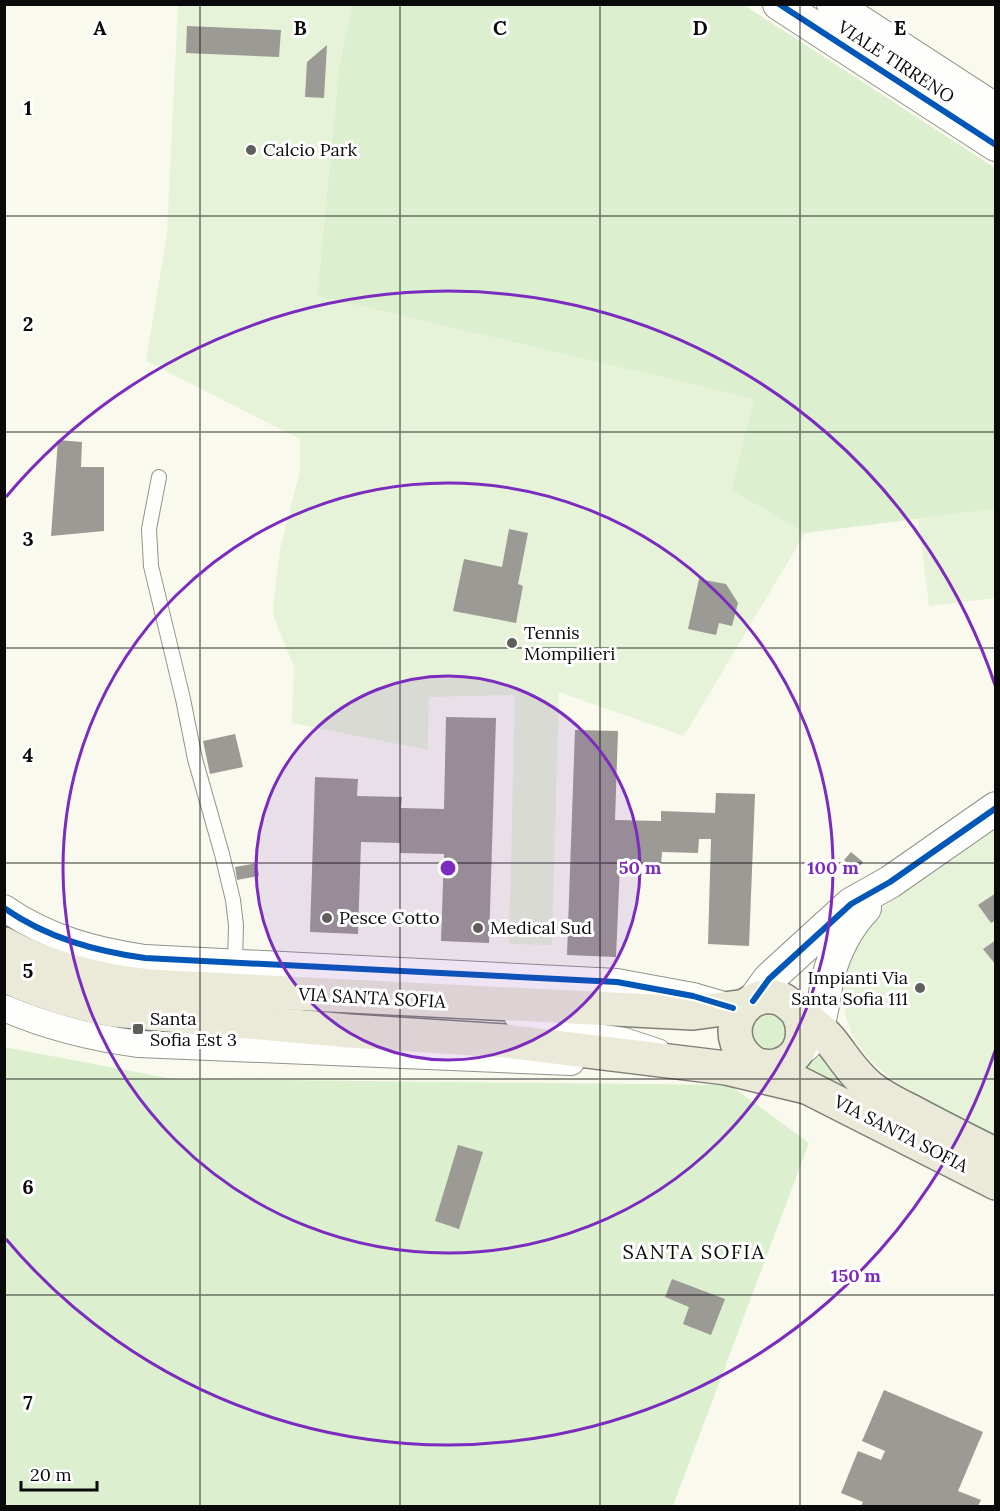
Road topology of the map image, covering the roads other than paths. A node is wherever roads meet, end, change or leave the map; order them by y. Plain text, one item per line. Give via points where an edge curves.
1 (779, 4) edge
2 (833, 4) edge
3 (996, 110) edge
4 (996, 145) edge
5 (159, 477) dead end
6 (996, 808) edge
7 (890, 882) junction
8 (4, 908) edge
9 (4, 944) edge
10 (4, 959) edge
11 (235, 962) junction
12 (4, 975) edge
13 (188, 1003) dead end
14 (744, 1005) junction
15 (4, 1008) edge
16 (504, 1018) dead end
17 (817, 1020) junction
18 (652, 1061) junction
19 (749, 1067) junction
20 (996, 1155) edge
21 (996, 1183) edge

1 - 4 street, VIALE TIRRENO
2 - 3 street, VIALE TIRRENO
5 - 11 lane via 149,529 151,566 195,759 233,900
6 - 7 street
7 - 14 street via 851,904
7 - 17 street via 862,910 839,944
8 - 11 street via 40,930 96,949 145,958
9 - 14 main road, VIA SANTA SOFIA via 88,977 149,986 693,1013
10 - 13 lane via 85,990
11 - 14 street via 617,982
12 - 18 main road, VIA SANTA SOFIA via 51,995 112,1010 505,1041
14 - 17 main road, VIA SANTA SOFIA via 772,997
14 - 19 main road via 734,1034
15 - 18 street via 51,1026 139,1044 543,1062
16 - 19 lane via 625,1035
17 - 19 main road via 801,1018 803,1037 796,1054 778,1066
17 - 20 main road, VIA SANTA SOFIA via 851,1068 871,1088
18 - 19 main road, VIA SANTA SOFIA
19 - 21 main road, VIA SANTA SOFIA via 806,1087

